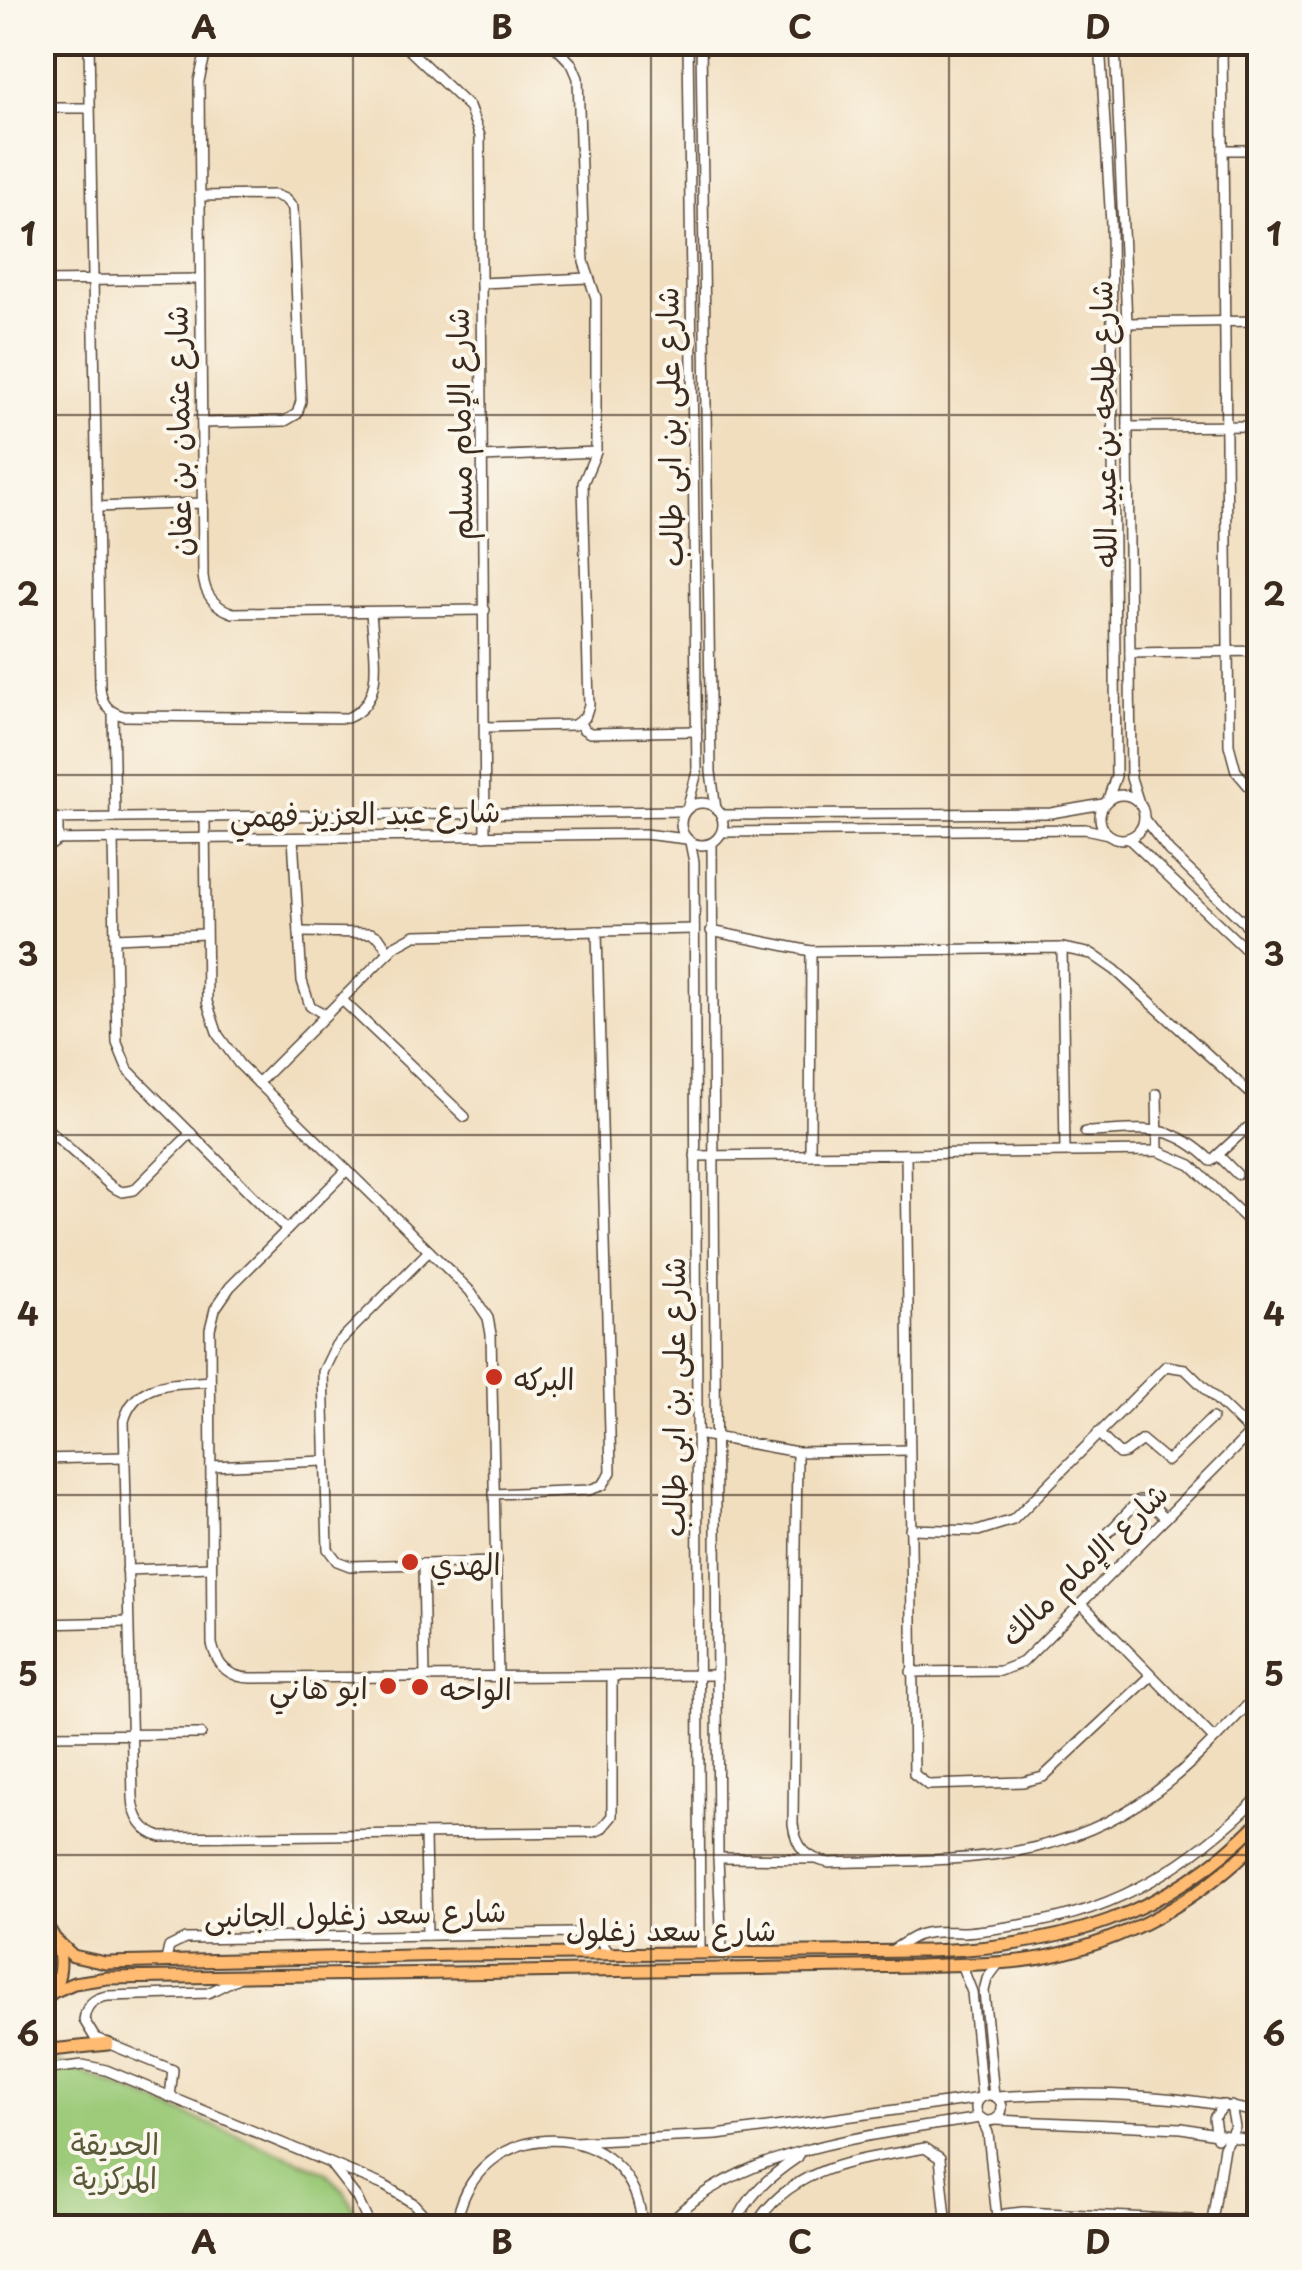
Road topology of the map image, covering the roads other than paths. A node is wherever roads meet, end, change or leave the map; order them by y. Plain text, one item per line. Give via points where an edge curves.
1 (88, 42) edge
2 (208, 42) edge
3 (401, 42) edge
4 (552, 42) edge
5 (688, 42) edge
6 (701, 42) edge
7 (1100, 42) edge
8 (1115, 42) edge
9 (1222, 46) edge
10 (1260, 49) edge
11 (42, 108) edge
12 (89, 108) junction
13 (1223, 150) junction
14 (1260, 150) edge
15 (200, 196) junction
16 (588, 278) junction
17 (200, 279) junction
18 (92, 280) junction
19 (42, 281) edge
20 (482, 283) junction
21 (1260, 321) edge
22 (1225, 322) junction
23 (1127, 323) junction
24 (705, 338) junction
25 (692, 339) junction
26 (202, 423) junction
27 (1226, 426) junction
28 (1260, 426) edge
29 (1128, 427) junction
30 (596, 452) junction
31 (483, 457) junction
32 (202, 503) junction
33 (96, 507) junction
34 (708, 558) junction
35 (694, 559) junction
36 (485, 610) junction
37 (371, 612) junction
38 (1228, 651) junction
39 (1260, 651) edge
40 (1130, 653) junction
41 (112, 712) junction
42 (580, 722) junction
43 (486, 727) junction
44 (697, 731) junction
45 (1116, 761) junction
46 (1131, 761) junction
47 (697, 772) junction
48 (711, 772) junction
49 (1260, 799) edge
50 (1106, 801) junction
51 (1139, 803) junction
52 (686, 810) junction
53 (42, 811) edge
54 (1072, 811) junction
55 (718, 812) junction
56 (656, 814) junction
57 (742, 814) junction
58 (486, 815) junction
59 (115, 818) junction
60 (204, 818) junction
61 (42, 819) edge
62 (58, 819) junction
63 (1144, 819) junction
64 (1072, 829) junction
65 (722, 832) junction
66 (742, 832) junction
67 (656, 834) junction
68 (1108, 834) junction
69 (486, 836) junction
70 (205, 838) junction
71 (294, 838) junction
72 (1128, 838) junction
73 (113, 839) junction
74 (42, 840) edge
75 (58, 840) junction
76 (688, 840) junction
77 (712, 842) junction
78 (1168, 850) junction
79 (42, 851) edge
80 (1157, 864) junction
81 (694, 870) junction
82 (711, 870) junction
83 (694, 929) junction
84 (711, 930) junction
85 (597, 931) junction
86 (298, 932) junction
87 (205, 934) junction
88 (115, 938) junction
89 (1260, 938) edge
90 (1062, 948) junction
91 (812, 951) junction
92 (388, 952) junction
93 (1260, 963) edge
94 (342, 999) junction
95 (326, 1015) junction
96 (258, 1083) junction
97 (1157, 1094) dead end
98 (1260, 1102) edge
99 (465, 1118) dead end
100 (42, 1124) edge
101 (1247, 1128) dead end
102 (1157, 1130) junction
103 (1085, 1132) dead end
104 (191, 1133) junction
105 (1158, 1151) junction
106 (1065, 1152) junction
107 (906, 1154) junction
108 (810, 1155) junction
109 (696, 1156) junction
110 (713, 1156) junction
111 (1219, 1156) junction
112 (347, 1170) junction
113 (1237, 1174) dead end
114 (1260, 1210) edge
115 (1248, 1221) junction
116 (287, 1230) junction
117 (1260, 1232) edge
118 (429, 1251) junction
119 (210, 1381) junction
120 (1212, 1418) dead end
121 (1260, 1423) edge
122 (1250, 1432) junction
123 (1098, 1433) junction
124 (697, 1434) junction
125 (715, 1438) junction
126 (909, 1450) junction
127 (796, 1452) junction
128 (124, 1457) junction
129 (42, 1458) edge
130 (324, 1461) junction
131 (211, 1466) junction
132 (494, 1494) junction
133 (1166, 1518) junction
134 (910, 1529) junction
135 (1106, 1535) dead end
136 (496, 1562) junction
137 (423, 1564) junction
138 (212, 1567) junction
139 (127, 1570) junction
140 (1082, 1604) junction
141 (128, 1622) junction
142 (42, 1624) edge
143 (912, 1672) junction
144 (699, 1675) junction
145 (717, 1675) junction
146 (612, 1676) junction
147 (1151, 1676) junction
148 (498, 1677) junction
149 (425, 1678) junction
150 (1260, 1692) edge
151 (130, 1734) junction
152 (201, 1734) dead end
153 (42, 1735) edge
154 (1214, 1739) junction
155 (1260, 1796) edge
156 (1260, 1821) edge
157 (425, 1835) junction
158 (1260, 1839) edge
159 (718, 1858) junction
160 (814, 1860) junction
161 (700, 1909) junction
162 (718, 1909) junction
163 (42, 1921) edge
164 (427, 1936) junction
165 (56, 1939) junction
166 (700, 1952) junction
167 (722, 1952) junction
168 (889, 1952) junction
169 (609, 1953) junction
170 (455, 1955) junction
171 (166, 1960) junction
172 (1000, 1962) junction
173 (105, 1963) junction
174 (961, 1964) junction
175 (454, 1972) junction
176 (241, 1977) junction
177 (107, 1978) junction
178 (984, 1991) junction
179 (53, 1992) junction
180 (972, 1992) junction
181 (42, 2005) edge
182 (108, 2044) junction
183 (42, 2051) edge
184 (42, 2070) edge
185 (170, 2096) junction
186 (995, 2096) junction
187 (981, 2097) junction
188 (1227, 2106) junction
189 (1260, 2113) edge
190 (981, 2118) junction
191 (994, 2120) junction
192 (988, 2133) junction
193 (1215, 2134) junction
194 (1231, 2136) junction
195 (574, 2142) junction
196 (1260, 2142) edge
197 (1224, 2147) junction
198 (812, 2148) junction
199 (331, 2164) junction
200 (998, 2218) junction
201 (371, 2228) edge
202 (436, 2228) edge
203 (456, 2228) edge
204 (642, 2228) edge
205 (665, 2228) edge
206 (734, 2228) edge
207 (754, 2228) edge
208 (947, 2228) edge
209 (984, 2228) edge
210 (1210, 2228) edge

1 - 12 street
2 - 15 street, شارع عثمان بن عفان via 199,81
3 - 20 street, شارع الإمام مسلم via 476,120
4 - 16 street via 578,78
5 - 25 street, شارع على بن ابى طالب
6 - 24 street, شارع على بن ابى طالب
7 - 45 street, شارع طلحه بن عبيد الله via 1111,224
8 - 23 street, شارع طلحه بن عبيد الله
9 - 10 street
9 - 13 street
11 - 12 street
12 - 18 street
13 - 14 street
13 - 22 street
15 - 17 street, شارع عثمان بن عفان
15 - 26 street via 274,195 292,208 301,401 285,421
16 - 20 street
16 - 30 street via 596,298
17 - 18 street
17 - 26 street, شارع عثمان بن عفان
18 - 19 street
18 - 33 street
20 - 31 street, شارع الإمام مسلم
21 - 22 street
22 - 23 street
22 - 27 street
23 - 29 street, شارع طلحه بن عبيد الله
24 - 25 street
24 - 34 street, شارع على بن ابى طالب
25 - 35 street, شارع على بن ابى طالب
26 - 32 street, شارع عثمان بن عفان
27 - 28 street
27 - 29 street
27 - 38 street
29 - 40 street, شارع طلحه بن عبيد الله
30 - 31 street
30 - 42 street via 583,483 588,705
31 - 36 street, شارع الإمام مسلم
32 - 33 street
32 - 37 street, شارع عثمان بن عفان via 204,586 224,610
33 - 41 street via 100,695
34 - 35 street
34 - 48 street, شارع على بن ابى طالب
35 - 44 street, شارع على بن ابى طالب
36 - 37 street, شارع عثمان بن عفان
36 - 43 street, شارع الإمام مسلم
37 - 41 street via 374,688 363,709 348,718
38 - 39 street
38 - 40 street
38 - 49 street via 1232,758
40 - 46 street, شارع طلحه بن عبيد الله
41 - 59 street
42 - 43 street
42 - 44 street via 590,733
43 - 58 street, شارع الإمام مسلم
44 - 47 street, شارع على بن ابى طالب
45 - 46 street
45 - 50 street, شارع طلحه بن عبيد الله
46 - 51 street, شارع طلحه بن عبيد الله
47 - 48 street
47 - 52 street, شارع على بن ابى طالب
48 - 55 street, شارع على بن ابى طالب
50 - 51 street via 1124,794
50 - 54 street
50 - 68 street via 1100,823
51 - 63 street
52 - 55 street via 701,803
52 - 56 street, شارع عبد العزيز فهمي
52 - 76 street via 681,826
53 - 62 street
54 - 57 street
54 - 64 street
55 - 57 street
55 - 65 street
56 - 58 street, شارع عبد العزيز فهمي
56 - 67 street
57 - 66 street
58 - 60 street, شارع عبد العزيز فهمي
58 - 69 street, شارع الإمام مسلم
59 - 60 street, شارع عبد العزيز فهمي
59 - 62 street, شارع عبد العزيز فهمي
60 - 70 street
61 - 62 street, شارع عبد العزيز فهمي
62 - 75 street
63 - 72 street
63 - 78 street
64 - 66 street
64 - 68 street
65 - 66 street
65 - 77 street
67 - 69 street, شارع عبد العزيز فهمي
67 - 76 street, شارع عبد العزيز فهمي
68 - 72 street
69 - 71 street, شارع عبد العزيز فهمي
70 - 71 street, شارع عبد العزيز فهمي
70 - 73 street, شارع عبد العزيز فهمي
70 - 87 street
71 - 86 street
72 - 80 street
73 - 75 street, شارع عبد العزيز فهمي
73 - 88 street
74 - 75 street, شارع عبد العزيز فهمي
75 - 79 street
76 - 77 street
76 - 81 street, شارع على بن ابى طالب
77 - 82 street, شارع على بن ابى طالب
78 - 80 street
78 - 89 street
80 - 93 street
81 - 82 street
81 - 83 street, شارع على بن ابى طالب
82 - 84 street, شارع على بن ابى طالب
83 - 85 street
83 - 109 street, شارع على بن ابى طالب
84 - 91 street
84 - 110 street, شارع على بن ابى طالب
85 - 92 street via 415,935
85 - 132 street via 611,1472 589,1490
86 - 92 street via 362,931 379,938
86 - 95 street via 306,999
87 - 88 street
87 - 96 street via 211,1019 227,1050
88 - 104 street via 121,1057
90 - 91 street
90 - 98 street via 1105,961
90 - 106 street
91 - 108 street
92 - 94 street
94 - 95 street
94 - 99 street
95 - 96 street
96 - 112 street
97 - 102 street
100 - 104 street via 122,1192 138,1187
101 - 111 street
102 - 103 street
102 - 105 street
102 - 111 street via 1178,1134 1211,1160
104 - 116 street
105 - 106 street
105 - 115 street via 1191,1165
106 - 107 street
107 - 108 street
107 - 126 street
108 - 110 street
109 - 110 street
109 - 124 street, شارع على بن ابى طالب
110 - 125 street, شارع على بن ابى طالب
111 - 113 street
112 - 116 street
112 - 118 street
114 - 115 street
115 - 117 street
116 - 119 street via 220,1299 210,1329
118 - 130 street via 328,1358
118 - 132 street via 488,1318
119 - 128 street via 156,1386 134,1398 124,1421
119 - 131 street
120 - 123 street via 1168,1461 1142,1440 1119,1454
121 - 122 street, شارع الإمام مالك
122 - 123 street via 1185,1369 1172,1365
122 - 133 street, شارع الإمام مالك
123 - 134 street via 1002,1526
124 - 125 street
124 - 144 street, شارع على بن ابى طالب
125 - 127 street
125 - 145 street, شارع على بن ابى طالب
126 - 127 street
126 - 134 street
127 - 160 street via 793,1824 795,1838
128 - 129 street
128 - 139 street
130 - 131 street
130 - 137 street via 332,1556 350,1566
131 - 138 street
132 - 136 street
133 - 135 street via 1139,1500
133 - 140 street, شارع الإمام مالك
134 - 143 street
136 - 137 street
136 - 148 street
137 - 149 street
138 - 139 street
138 - 149 street via 212,1644 231,1674
139 - 141 street
140 - 143 street, شارع الإمام مالك via 1012,1668
140 - 147 street
141 - 142 street
141 - 151 street
143 - 147 street via 912,1764 928,1785 1043,1778
144 - 145 street
144 - 146 street
144 - 161 street, شارع على بن ابى طالب
145 - 159 street, شارع على بن ابى طالب
146 - 148 street
146 - 157 street via 612,1816 601,1829
147 - 154 street
148 - 149 street
150 - 154 street
151 - 152 street
151 - 153 street
151 - 157 street via 133,1809 160,1838
154 - 160 street via 1138,1804 1048,1846 990,1857
155 - 168 street via 1180,1866 1106,1905 1053,1920 927,1933
156 - 168 main road, شارع سعد زغلول via 1202,1874 1110,1923 1003,1947
157 - 164 street
158 - 172 main road, شارع سعد زغلول via 1209,1886 1148,1922 1076,1949
159 - 160 street
159 - 162 street, شارع على بن ابى طالب
161 - 162 street
161 - 166 street, شارع على بن ابى طالب
162 - 167 street, شارع على بن ابى طالب
163 - 165 main road
164 - 169 street, شارع سعد زغلول الجانبى via 588,1934
164 - 171 street, شارع سعد زغلول الجانبى via 185,1940 169,1947
165 - 173 main road, شارع سعد زغلول via 73,1956
165 - 179 main road via 61,1960
166 - 167 main road, شارع سعد زغلول
166 - 169 main road, شارع سعد زغلول
167 - 168 main road, شارع سعد زغلول
169 - 170 main road, شارع سعد زغلول
170 - 171 main road, شارع سعد زغلول
170 - 175 main road
171 - 173 main road, شارع سعد زغلول
172 - 174 main road, شارع سعد زغلول
172 - 178 street
173 - 177 main road
174 - 175 main road, شارع سعد زغلول
174 - 180 street
175 - 176 main road, شارع سعد زغلول
176 - 177 main road, شارع سعد زغلول
176 - 182 street via 208,1994 94,2000 85,2012 86,2027
177 - 179 main road, شارع سعد زغلول
178 - 180 street
178 - 186 street
179 - 181 main road
180 - 187 street
182 - 183 main road
182 - 185 street via 173,2070
184 - 185 street via 94,2066
185 - 199 street
186 - 187 street
186 - 188 street via 1140,2097
186 - 191 street via 1002,2109
187 - 190 street
187 - 195 street via 716,2135
188 - 189 street
188 - 193 street via 1214,2118
188 - 194 street via 1236,2121
190 - 191 street
190 - 192 street
190 - 198 street
191 - 192 street
191 - 193 street
192 - 200 street
193 - 194 street
193 - 197 street
194 - 196 street
194 - 197 street
195 - 203 street via 523,2142 493,2158 470,2182
195 - 204 street via 620,2171 638,2202
197 - 210 street
198 - 205 street via 711,2188
198 - 206 street via 770,2176
199 - 201 street
199 - 202 street via 400,2194
200 - 209 street
200 - 210 street via 1051,2213 1192,2220
207 - 208 street via 776,2197 819,2170 925,2148 940,2158

